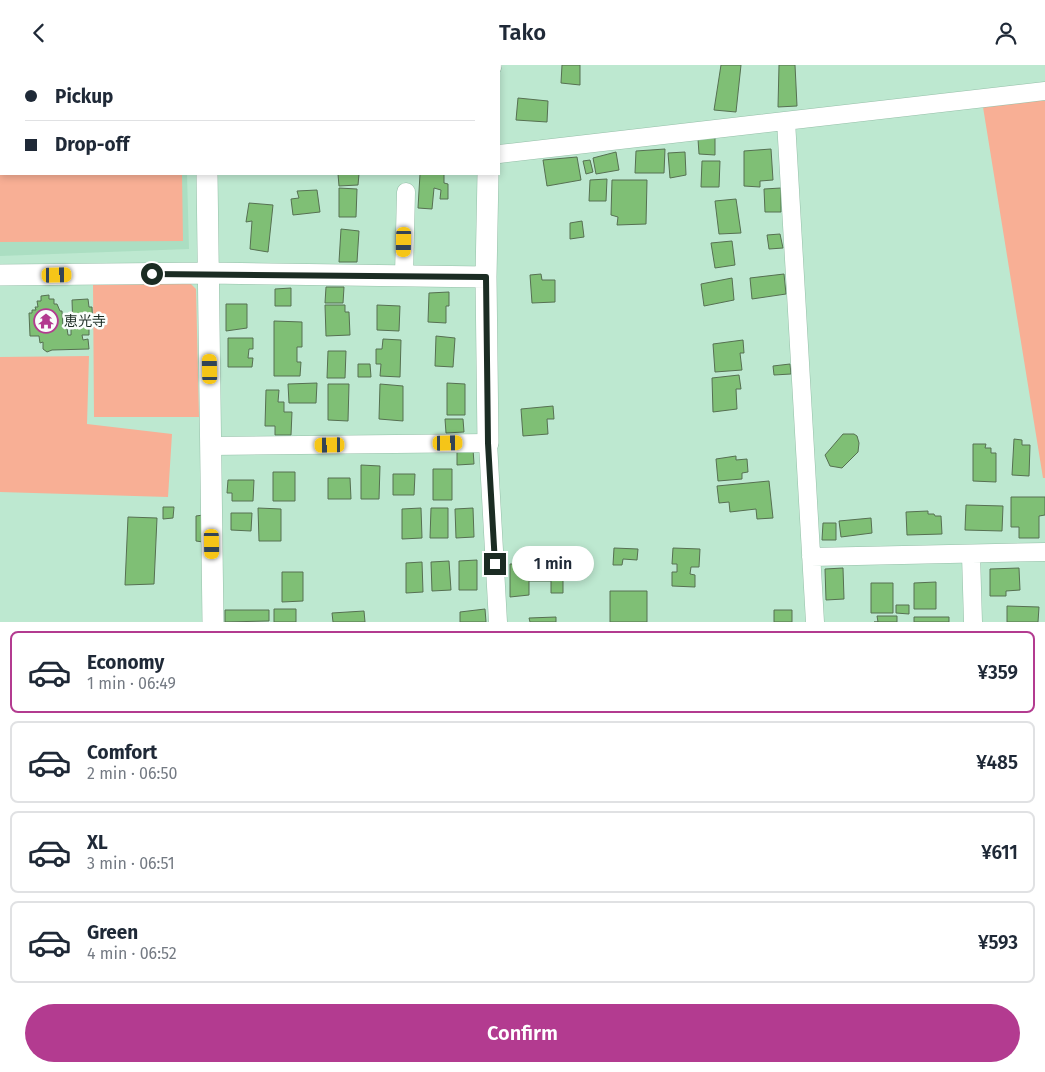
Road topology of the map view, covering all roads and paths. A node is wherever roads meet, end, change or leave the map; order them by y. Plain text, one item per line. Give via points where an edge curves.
1 (1045, 91) edge
2 (786, 121) junction
3 (500, 154) edge
4 (207, 175) edge
5 (488, 175) edge
6 (406, 192) dead end
7 (208, 273) junction
8 (0, 275) edge
9 (404, 275) junction
10 (486, 277) junction
11 (488, 443) junction
12 (211, 446) junction
13 (1045, 552) edge
14 (972, 555) junction
15 (811, 557) junction
16 (213, 622) edge
17 (498, 622) edge
18 (815, 622) edge
19 (973, 622) edge

1 - 2 street
2 - 3 street
2 - 15 street
4 - 7 street
5 - 10 street
6 - 9 street
7 - 8 street
7 - 9 street
7 - 12 street
9 - 10 street
10 - 11 street
11 - 12 street
11 - 17 street
12 - 16 street
13 - 14 street
14 - 15 street
14 - 19 street
15 - 18 street

